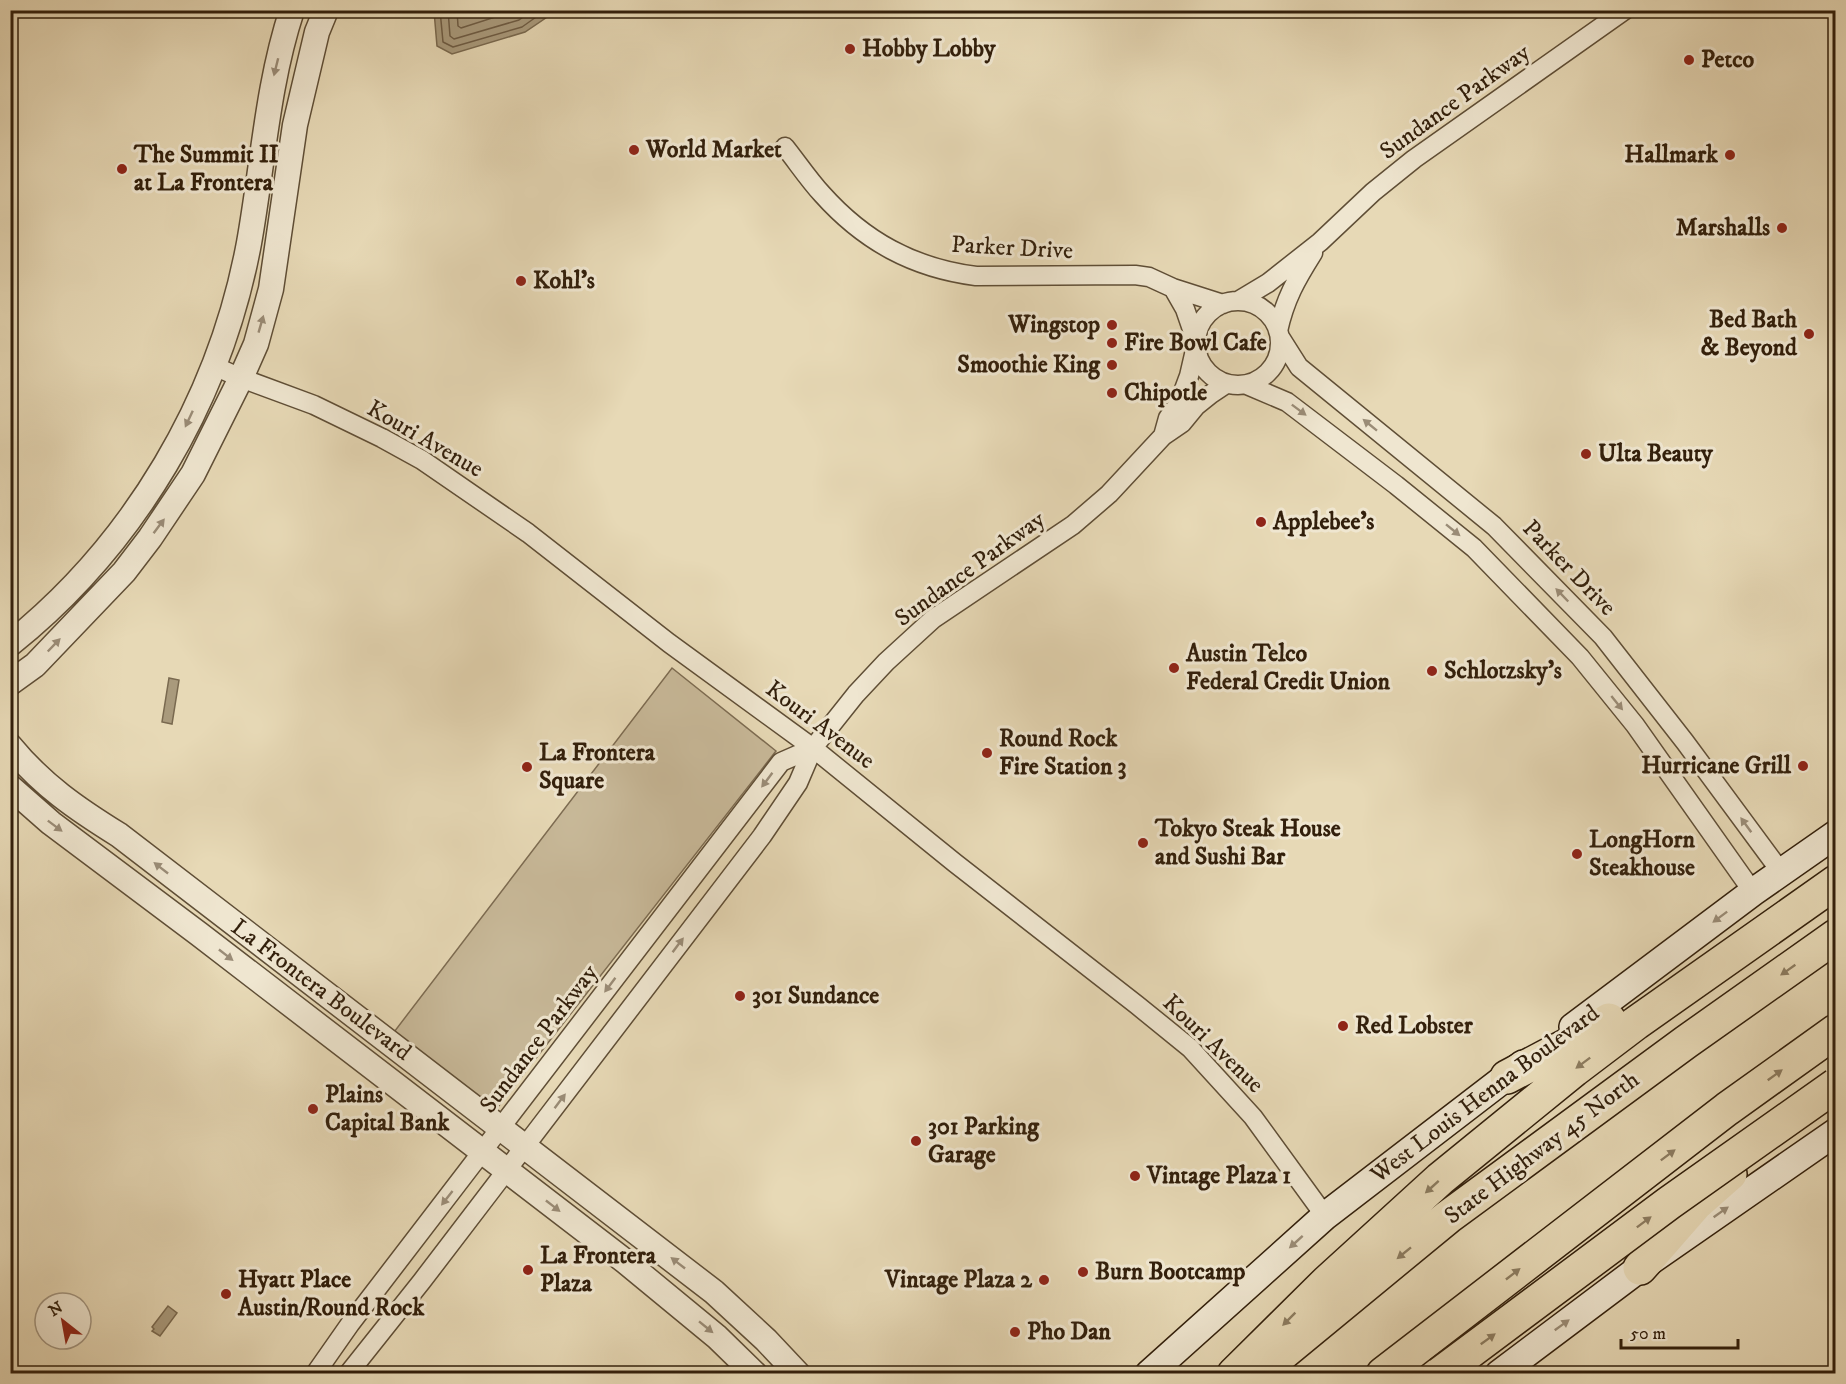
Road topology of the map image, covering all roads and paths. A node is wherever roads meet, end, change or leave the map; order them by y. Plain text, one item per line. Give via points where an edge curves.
1 (292, 10) edge
2 (326, 10) edge
3 (1625, 10) edge
4 (785, 147) dead end
5 (1320, 242) junction
6 (1173, 288) junction
7 (1231, 302) junction
8 (1279, 334) junction
9 (1195, 344) junction
10 (214, 366) junction
11 (241, 378) junction
12 (1226, 384) junction
13 (1247, 385) junction
14 (1163, 436) junction
15 (1415, 461) junction
16 (1396, 484) junction
17 (1603, 637) junction
18 (10, 644) edge
19 (1580, 657) junction
20 (10, 683) edge
21 (10, 746) edge
22 (813, 748) junction
23 (10, 787) edge
24 (1836, 834) edge
25 (1781, 872) junction
26 (1836, 875) edge
27 (1836, 882) edge
28 (1753, 892) junction
29 (1836, 936) edge
30 (1836, 1031) edge
31 (1507, 1077) junction
32 (1836, 1084) edge
33 (500, 1129) junction
34 (1836, 1132) edge
35 (525, 1147) junction
36 (483, 1151) junction
37 (507, 1170) junction
38 (1325, 1216) junction
39 (1640, 1268) junction
40 (315, 1374) edge
41 (348, 1374) edge
42 (755, 1374) edge
43 (798, 1374) edge
44 (1149, 1374) edge
45 (1234, 1374) edge
46 (1258, 1374) edge
47 (1383, 1374) edge
48 (1440, 1374) edge
49 (1499, 1374) edge

1 -> 10 street via 272,84 249,242
11 -> 2 street via 256,344 271,289 295,125
3 - 5 street, Sundance Parkway via 1414,159
4 - 6 street, Parker Drive via 822,194 856,228 924,265 976,276 1135,275
5 - 7 street, Sundance Parkway via 1268,283
5 - 8 street, Sundance Parkway via 1292,287
6 - 7 street, Parker Drive
6 - 9 street via 1185,309
7 - 8 street via 1251,303 1263,309
7 - 9 street via 1210,311 1200,323
8 - 13 street via 1275,365 1261,379
15 -> 8 street, Parker Drive via 1299,367
9 - 12 street via 1206,372
9 - 14 street, Sundance Parkway via 1189,376
10 - 11 street, Kouri Avenue
10 -> 18 street via 169,461 143,502 103,555
20 -> 11 street via 35,665 116,581 150,538 193,474
11 - 22 street, Kouri Avenue via 314,405 422,460 519,526
12 - 13 street
12 - 14 street, Sundance Parkway
13 -> 16 street via 1287,402
14 - 22 street, Sundance Parkway via 1109,494 1073,525 933,619 856,694
15 - 16 street
17 -> 15 street, Parker Drive via 1494,526
16 -> 19 street via 1474,548
17 - 19 street
25 -> 17 street, Parker Drive
19 -> 28 street via 1635,725
33 -> 21 street, La Frontera Boulevard via 119,836 76,808 48,786
22 -> 33 street, Sundance Parkway via 781,762
35 -> 22 street, Sundance Parkway via 762,836 798,783
22 - 38 street, Kouri Avenue via 1190,1048 1252,1117
23 -> 36 street, La Frontera Boulevard via 51,823
24 - 25 main road, West Louis Henna Boulevard
25 - 28 main road, West Louis Henna Boulevard
26 - 31 highway via 1577,1040
27 -> 45 highway via 1574,1070 1416,1201
28 -> 31 main road, West Louis Henna Boulevard
29 -> 46 highway, State Highway 45 North via 1448,1217
47 -> 30 highway via 1728,1109
31 - 38 main road, West Louis Henna Boulevard
32 - 39 highway via 1696,1204
48 -> 32 highway, bridge
33 - 35 street, La Frontera Boulevard
33 - 36 street, Sundance Parkway
39 -> 34 main road
35 - 37 street, Sundance Parkway
43 -> 35 street, La Frontera Boulevard via 714,1292
36 - 37 street, La Frontera Boulevard
36 -> 40 street, Sundance Parkway
37 - 41 street, Sundance Parkway
37 -> 42 street, La Frontera Boulevard via 668,1296
38 -> 44 main road, West Louis Henna Boulevard
49 -> 39 main road

